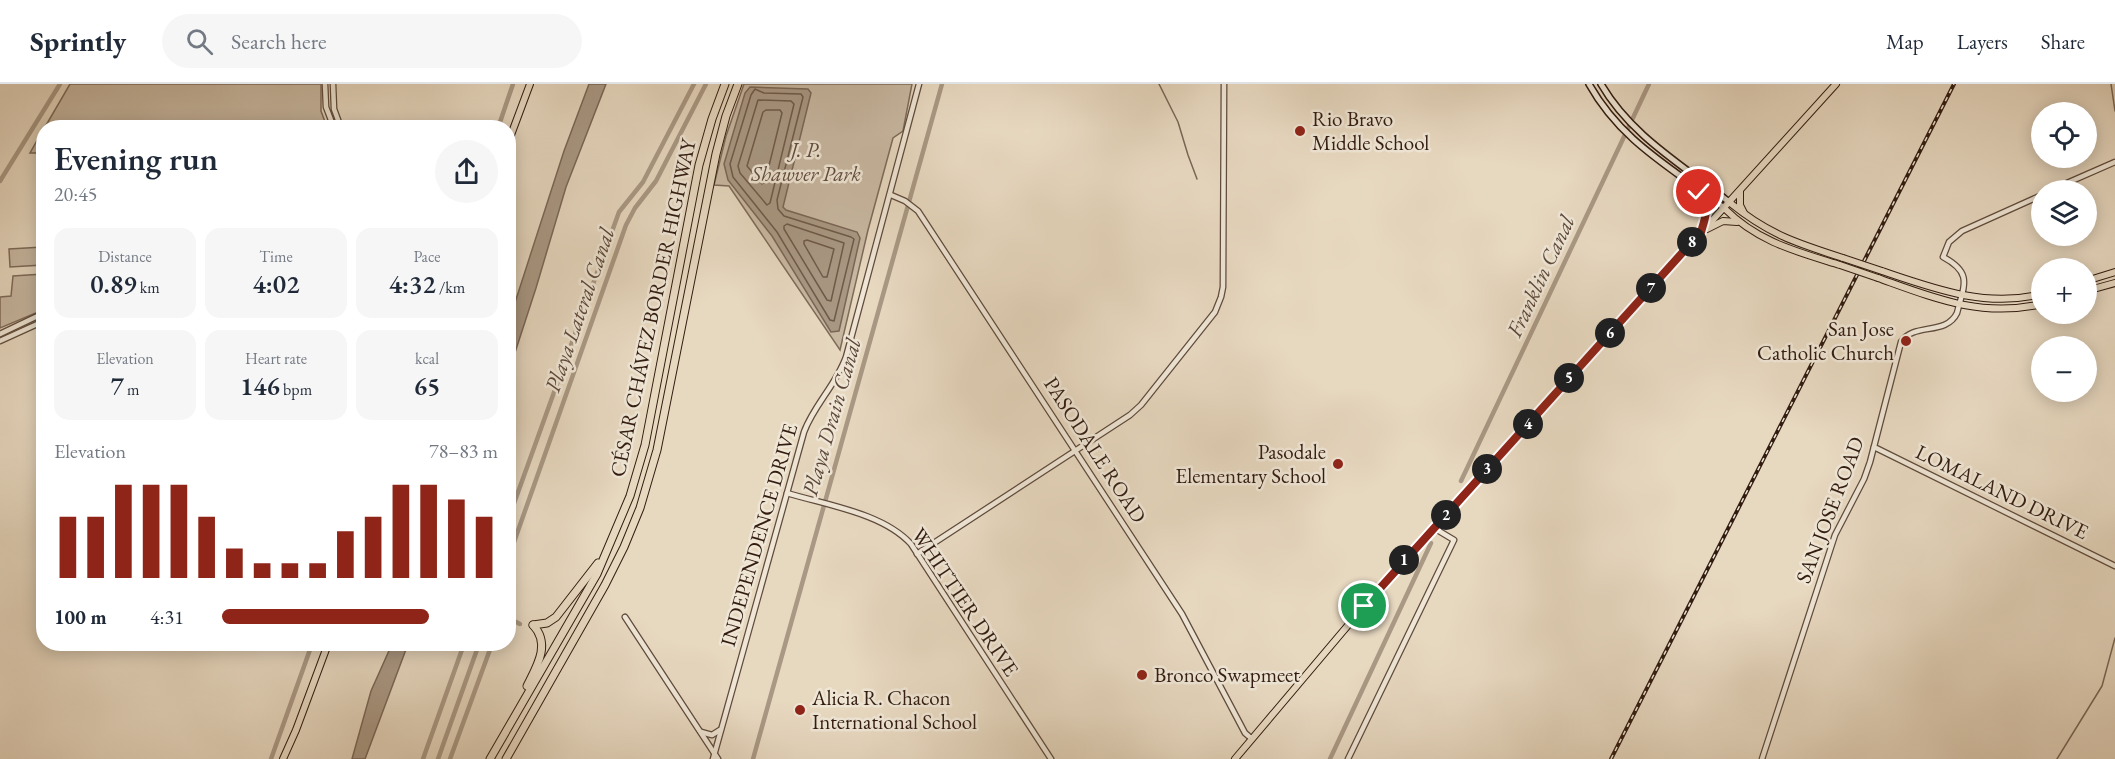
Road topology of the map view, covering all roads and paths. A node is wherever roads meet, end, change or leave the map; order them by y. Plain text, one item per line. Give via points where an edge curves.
1 (326, 84) edge
2 (333, 84) edge
3 (530, 84) edge
4 (725, 84) edge
5 (738, 84) edge
6 (919, 84) edge
7 (1224, 84) edge
8 (1589, 84) edge
9 (1601, 84) edge
10 (1836, 84) edge
11 (331, 120) edge
12 (338, 120) edge
13 (516, 122) edge
14 (2115, 162) edge
15 (2074, 180) edge
16 (1695, 187) junction
17 (1740, 189) junction
18 (891, 195) junction
19 (2031, 200) edge
20 (1729, 202) junction
21 (1724, 208) junction
22 (1746, 216) junction
23 (1739, 223) junction
24 (1701, 232) junction
25 (2115, 272) edge
26 (2097, 278) edge
27 (2115, 283) edge
28 (2097, 288) edge
29 (2031, 295) edge
30 (1962, 296) junction
31 (1959, 305) junction
32 (2031, 306) edge
33 (36, 318) edge
34 (36, 325) edge
35 (0, 334) edge
36 (0, 341) edge
37 (1874, 447) junction
38 (1076, 451) junction
39 (787, 493) junction
40 (1434, 528) junction
41 (612, 540) junction
42 (917, 554) junction
43 (2115, 566) edge
44 (625, 617) dead end
45 (325, 651) edge
46 (721, 728) junction
47 (699, 731) junction
48 (502, 738) junction
49 (1252, 739) junction
50 (715, 757) edge
51 (283, 759) edge
52 (490, 759) edge
53 (506, 759) edge
54 (1051, 759) edge
55 (1235, 759) edge
56 (1348, 759) edge
57 (1762, 759) edge

1 - 11 street via 326,108
2 - 12 street
3 - 13 main road
4 - 41 highway, CÉSAR CHÁVEZ BORDER HIGHWAY via 699,165 645,445
5 - 53 highway, CÉSAR CHÁVEZ BORDER HIGHWAY via 716,153 657,450 642,500 605,585
6 - 18 street, INDEPENDENCE DRIVE
7 - 38 street via 1223,287 1218,307 1141,405
8 - 16 main road via 1624,132
9 - 20 main road via 1636,130
10 - 17 main road
14 - 15 street
16 - 21 main road
16 - 24 main road via 1708,211
17 - 20 main road
17 - 22 main road via 1740,205
18 - 38 street, PASODALE ROAD via 918,211
18 - 39 street, INDEPENDENCE DRIVE via 846,357 808,422
19 - 30 street, SAN JOSE ROAD via 1952,238 1943,257 1962,272
20 - 21 main road
20 - 22 main road
21 - 23 main road
21 - 24 main road
22 - 30 main road, bridge via 1785,238
23 - 24 main road via 1723,221
23 - 31 main road, bridge via 1773,243
24 - 40 main road
25 - 26 main road
27 - 28 main road
29 - 30 main road via 2003,299
30 - 31 street, SAN JOSE ROAD
31 - 32 main road via 2002,310
31 - 37 street, SAN JOSE ROAD via 1951,323 1908,334 1903,339
33 - 35 street
34 - 36 street
37 - 43 street, LOMALAND DRIVE
37 - 57 street, SAN JOSE ROAD via 1864,479 1835,535
38 - 42 street
38 - 49 street, PASODALE ROAD via 1182,614 1245,733
39 - 42 street, WHITTIER DRIVE via 887,524 901,533
39 - 46 street, INDEPENDENCE DRIVE
40 - 49 main road
40 - 56 street via 1454,540
41 - 48 highway, CÉSAR CHÁVEZ BORDER HIGHWAY via 597,574
41 - 48 highway via 556,617 533,626 542,639 541,654
42 - 54 street, WHITTIER DRIVE
44 - 47 street
45 - 51 main road
46 - 47 street via 712,735
46 - 50 street, INDEPENDENCE DRIVE
47 - 50 street
48 - 52 highway, CÉSAR CHÁVEZ BORDER HIGHWAY
49 - 55 main road

